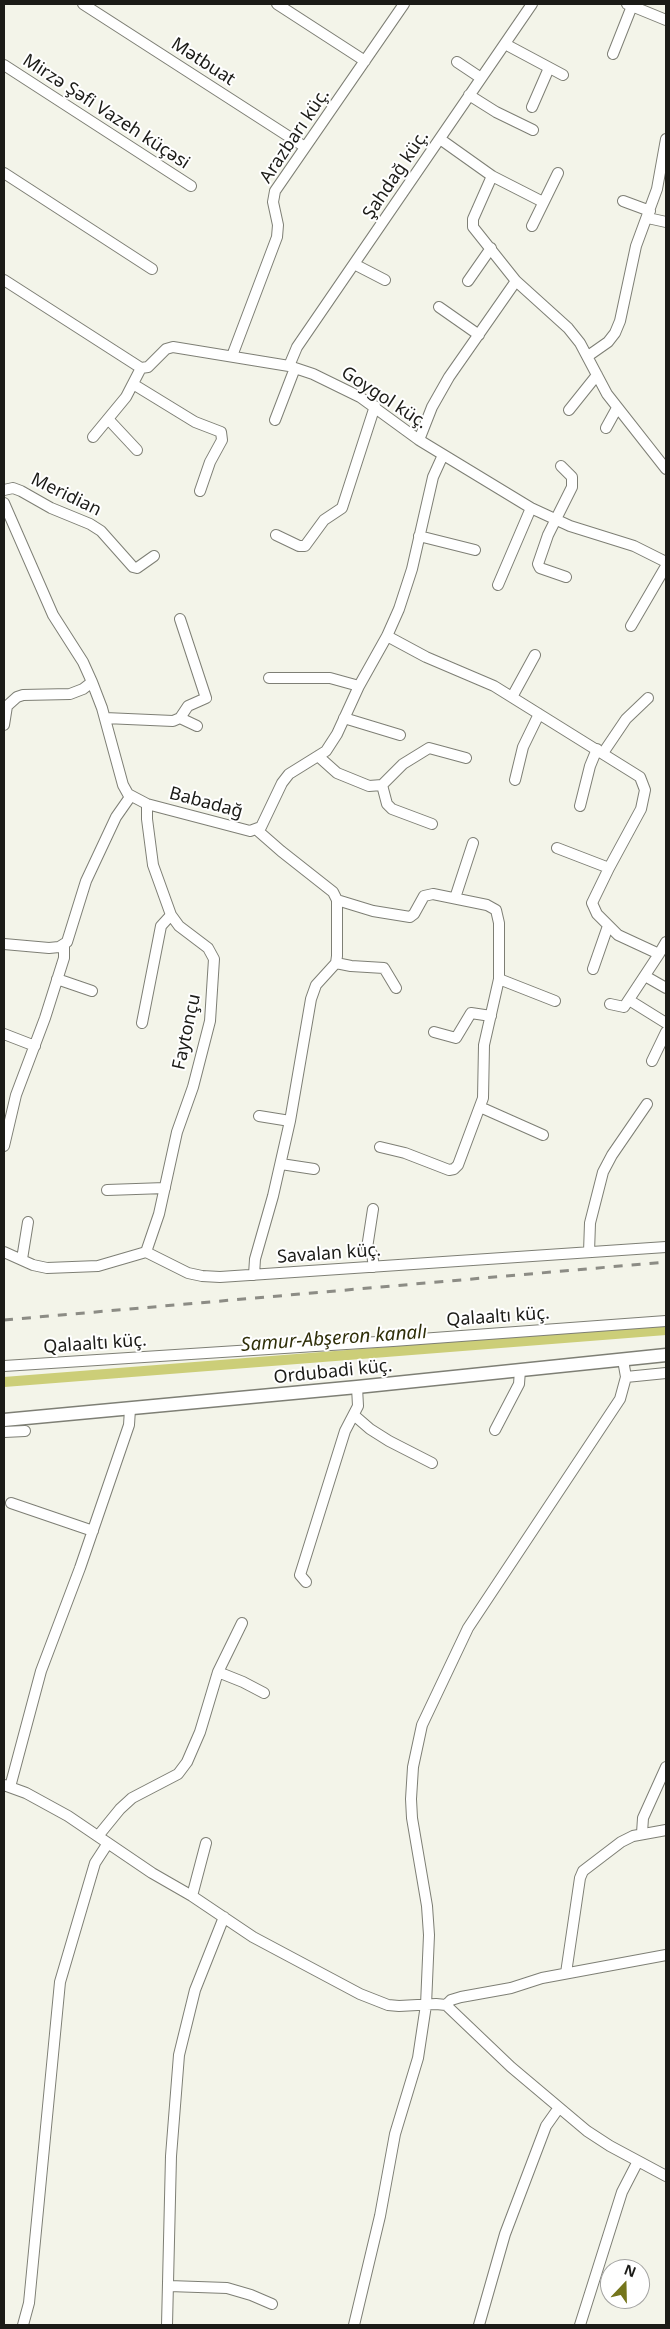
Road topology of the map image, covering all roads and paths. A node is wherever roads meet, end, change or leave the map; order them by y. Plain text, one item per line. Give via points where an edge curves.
1 (83, 4) edge
2 (276, 4) edge
3 (404, 4) edge
4 (532, 4) edge
5 (629, 5) edge
6 (666, 20) edge
7 (505, 44) junction
8 (613, 54) dead end
9 (365, 61) junction
10 (457, 62) dead end
11 (4, 64) edge
12 (549, 68) junction
13 (563, 75) dead end
14 (481, 78) junction
15 (470, 96) junction
16 (532, 107) dead end
17 (533, 130) dead end
18 (666, 138) edge
19 (440, 139) junction
20 (305, 147) junction
21 (4, 173) edge
22 (558, 173) dead end
23 (492, 176) junction
24 (190, 186) dead end
25 (623, 201) dead end
26 (543, 202) junction
27 (649, 215) junction
28 (666, 222) edge
29 (532, 226) dead end
30 (490, 248) junction
31 (354, 264) junction
32 (152, 269) dead end
33 (4, 280) edge
34 (384, 280) dead end
35 (468, 280) dead end
36 (516, 281) junction
37 (438, 307) dead end
38 (479, 335) junction
39 (232, 356) junction
40 (588, 356) junction
41 (292, 367) junction
42 (141, 368) junction
43 (598, 375) junction
44 (133, 384) junction
45 (375, 406) junction
46 (617, 408) junction
47 (569, 410) dead end
48 (109, 420) junction
49 (276, 420) dead end
50 (606, 428) dead end
51 (93, 438) dead end
52 (419, 440) junction
53 (137, 450) dead end
54 (444, 455) junction
55 (561, 466) dead end
56 (666, 469) edge
57 (4, 490) edge
58 (200, 491) dead end
59 (4, 503) edge
60 (531, 508) junction
61 (556, 520) junction
62 (276, 535) dead end
63 (419, 536) junction
64 (475, 550) dead end
65 (154, 556) dead end
66 (666, 562) edge
67 (666, 566) edge
68 (566, 577) dead end
69 (498, 585) dead end
70 (180, 619) dead end
71 (631, 626) dead end
72 (387, 636) junction
73 (535, 655) dead end
74 (269, 678) dead end
75 (92, 682) junction
76 (358, 686) junction
77 (512, 697) junction
78 (648, 698) dead end
79 (539, 714) junction
80 (105, 718) junction
81 (180, 718) junction
82 (344, 718) junction
83 (4, 725) edge
84 (197, 726) dead end
85 (400, 735) dead end
86 (600, 751) junction
87 (318, 756) junction
88 (466, 758) dead end
89 (515, 780) dead end
90 (382, 785) junction
91 (130, 797) junction
92 (147, 804) junction
93 (580, 806) dead end
94 (432, 824) dead end
95 (257, 830) junction
96 (474, 843) dead end
97 (557, 848) dead end
98 (609, 868) junction
99 (455, 898) junction
100 (337, 900) junction
101 (171, 915) junction
102 (608, 926) junction
103 (4, 944) edge
104 (64, 945) junction
105 (663, 949) edge
106 (336, 963) junction
107 (593, 970) dead end
108 (646, 976) junction
109 (57, 979) junction
110 (499, 979) junction
111 (396, 988) dead end
112 (666, 988) edge
113 (92, 991) dead end
114 (629, 1000) junction
115 (555, 1001) dead end
116 (610, 1004) dead end
117 (491, 1016) junction
118 (142, 1022) dead end
119 (666, 1023) edge
120 (434, 1032) dead end
121 (666, 1032) edge
122 (4, 1034) edge
123 (34, 1046) junction
124 (652, 1061) dead end
125 (647, 1104) dead end
126 (480, 1107) junction
127 (259, 1116) dead end
128 (290, 1121) junction
129 (543, 1135) dead end
130 (4, 1146) edge
131 (380, 1148) dead end
132 (282, 1164) junction
133 (314, 1169) dead end
134 (165, 1188) junction
135 (107, 1190) dead end
136 (372, 1209) dead end
137 (28, 1222) dead end
138 (666, 1247) edge
139 (4, 1252) edge
140 (146, 1252) junction
141 (589, 1252) junction
142 (22, 1259) junction
143 (374, 1268) junction
144 (254, 1275) junction
145 (666, 1321) edge
146 (666, 1355) edge
147 (623, 1360) junction
148 (4, 1366) edge
149 (520, 1370) junction
150 (666, 1373) edge
151 (626, 1376) junction
152 (357, 1388) junction
153 (130, 1409) junction
154 (355, 1416) junction
155 (4, 1420) edge
156 (495, 1430) dead end
157 (26, 1431) dead end
158 (4, 1432) edge
159 (432, 1463) dead end
160 (11, 1503) dead end
161 (93, 1531) junction
162 (306, 1582) dead end
163 (242, 1623) dead end
164 (218, 1672) junction
165 (264, 1693) dead end
166 (666, 1767) edge
167 (7, 1786) edge
168 (666, 1830) edge
169 (642, 1833) junction
170 (98, 1836) junction
171 (108, 1843) junction
172 (206, 1843) dead end
173 (192, 1896) junction
174 (224, 1917) junction
175 (666, 1955) edge
176 (566, 1973) junction
177 (426, 2005) junction
178 (446, 2006) junction
179 (558, 2109) junction
180 (638, 2161) junction
181 (666, 2176) edge
182 (168, 2286) junction
183 (272, 2304) dead end
184 (24, 2325) edge
185 (167, 2325) edge
186 (354, 2325) edge
187 (479, 2325) edge
188 (580, 2325) edge

1 - 20 street, Mətbuat
2 - 9 street
3 - 9 street, Arazbarı küç.
4 - 7 street, Şahdağ küç.
5 - 6 street
5 - 8 street
7 - 12 street
7 - 14 street, Şahdağ küç.
9 - 20 street, Arazbarı küç.
10 - 14 street
11 - 24 street, Mirzə Şəfi Vazeh küçəsi
12 - 13 street
12 - 16 street
14 - 15 street, Şahdağ küç.
15 - 17 street
15 - 19 street, Şahdağ küç.
18 - 27 street
19 - 23 street
19 - 31 street, Şahdağ küç.
20 - 39 street, Arazbarı küç. via 273,196 277,237
21 - 32 street
22 - 26 street
23 - 26 street
23 - 30 street via 472,223
25 - 27 street
26 - 29 street
27 - 28 street
27 - 40 street via 636,246 618,327 608,342
30 - 35 street
30 - 36 street
31 - 34 street
31 - 41 street, Şahdağ küç. via 297,347
33 - 42 street
36 - 38 street
36 - 40 street via 568,328
37 - 38 street
38 - 52 street via 441,392
39 - 41 street, Goygol küç.
39 - 42 street, Goygol küç. via 173,346 148,367
40 - 43 street
41 - 45 street, Goygol küç. via 338,385
41 - 49 street, Şahdağ küç.
42 - 44 street
43 - 46 street
43 - 47 street
44 - 48 street
44 - 58 street via 195,422 221,432 222,440
45 - 52 street, Goygol küç.
45 - 62 street via 342,508 324,520 305,546
46 - 50 street
46 - 56 street
48 - 51 street
48 - 53 street
52 - 54 street, Goygol küç.
54 - 60 street, Goygol küç.
54 - 63 street, Babadağ via 433,477
55 - 61 street via 574,481
57 - 65 street, Meridian via 13,488 21,491 90,524 101,531 133,567
59 - 75 street via 53,615
60 - 61 street, Goygol küç.
60 - 69 street
61 - 66 street, Goygol küç. via 634,546
61 - 68 street via 538,564 540,568
63 - 64 street
63 - 72 street, Babadağ via 407,587
67 - 71 street
70 - 81 street via 206,696 188,706
72 - 76 street, Babadağ
72 - 77 street via 439,663 486,681
73 - 77 street
74 - 76 street via 330,678
75 - 80 street
75 - 83 street via 70,694 17,697 8,706
76 - 82 street, Babadağ
77 - 79 street
78 - 86 street
79 - 86 street
79 - 89 street via 523,746
80 - 81 street via 174,721
80 - 91 street via 123,785
81 - 84 street
82 - 85 street
82 - 87 street, Babadağ via 331,745
86 - 93 street via 590,766
86 - 98 street via 640,777 645,790 641,809
87 - 90 street via 328,767 352,781 369,786
87 - 95 street, Babadağ via 289,774
88 - 90 street via 429,748 403,764
90 - 94 street via 386,804 392,809
91 - 92 street, Babadağ
91 - 104 street via 116,817 86,881 70,936
92 - 95 street, Babadağ via 244,831
92 - 101 street, Faytonçu via 153,865
95 - 100 street via 328,886
96 - 99 street
97 - 98 street
98 - 102 street via 592,903
99 - 100 street via 428,894 420,900 410,917 373,911
99 - 110 street via 496,910 500,924
100 - 106 street
101 - 118 street via 161,926
101 - 134 street, Faytonçu via 179,926 208,948 214,959 210,1021 177,1132
102 - 105 street via 626,940
102 - 107 street
103 - 104 street via 49,948
104 - 109 street via 64,958
105 - 108 street
106 - 111 street via 384,968
106 - 128 street via 313,990
108 - 112 street
108 - 114 street
109 - 113 street
109 - 123 street
110 - 115 street
110 - 117 street
114 - 116 street via 624,1007
114 - 119 street
117 - 120 street via 471,1013 456,1038
117 - 126 street via 484,1045
121 - 124 street
122 - 123 street
123 - 130 street via 16,1095
125 - 141 street via 606,1164 590,1223
126 - 129 street
126 - 131 street via 454,1169
127 - 128 street
128 - 132 street
132 - 133 street
132 - 144 street via 255,1259
134 - 135 street
134 - 140 street, Faytonçu
136 - 143 street via 367,1248 372,1254
137 - 142 street
138 - 141 street, Savalan küç.
139 - 142 street
140 - 142 street via 98,1266 77,1268 40,1267
140 - 144 street, Savalan küç. via 202,1276
141 - 143 street, Savalan küç.
143 - 144 street, Savalan küç.
145 - 148 street, Qalaaltı küç.
146 - 147 street, Ordubadi küç.
147 - 149 street, Ordubadi küç.
147 - 151 street
149 - 152 street, Ordubadi küç.
149 - 156 street via 518,1384
150 - 151 street
151 - 177 street via 620,1399 468,1628 422,1725 413,1768 411,1799 427,1916
152 - 153 street, Ordubadi küç.
152 - 154 street
153 - 155 street, Ordubadi küç.
153 - 161 street via 129,1425
154 - 159 street via 389,1441
154 - 162 street via 345,1432 301,1571 300,1575
157 - 158 street
160 - 161 street
161 - 167 street via 50,1643
163 - 164 street
164 - 165 street
164 - 170 street via 200,1732 187,1762 178,1774 132,1798
166 - 169 street via 643,1818
167 - 170 street via 44,1802
168 - 169 street
169 - 176 street via 621,1842 583,1871
170 - 171 street
171 - 173 street
171 - 184 street via 95,1863 60,1982 29,2302
172 - 173 street
173 - 174 street
174 - 177 street via 280,1952 377,2002 400,2006
174 - 182 street via 195,1990 179,2055 171,2156
175 - 176 street
176 - 178 street via 461,1996
177 - 178 street
177 - 186 street via 418,2058 395,2134 380,2216
178 - 179 street
179 - 180 street via 610,2146
179 - 187 street via 546,2126 505,2234
180 - 181 street
180 - 188 street via 622,2192
182 - 183 street via 227,2288
182 - 185 street

